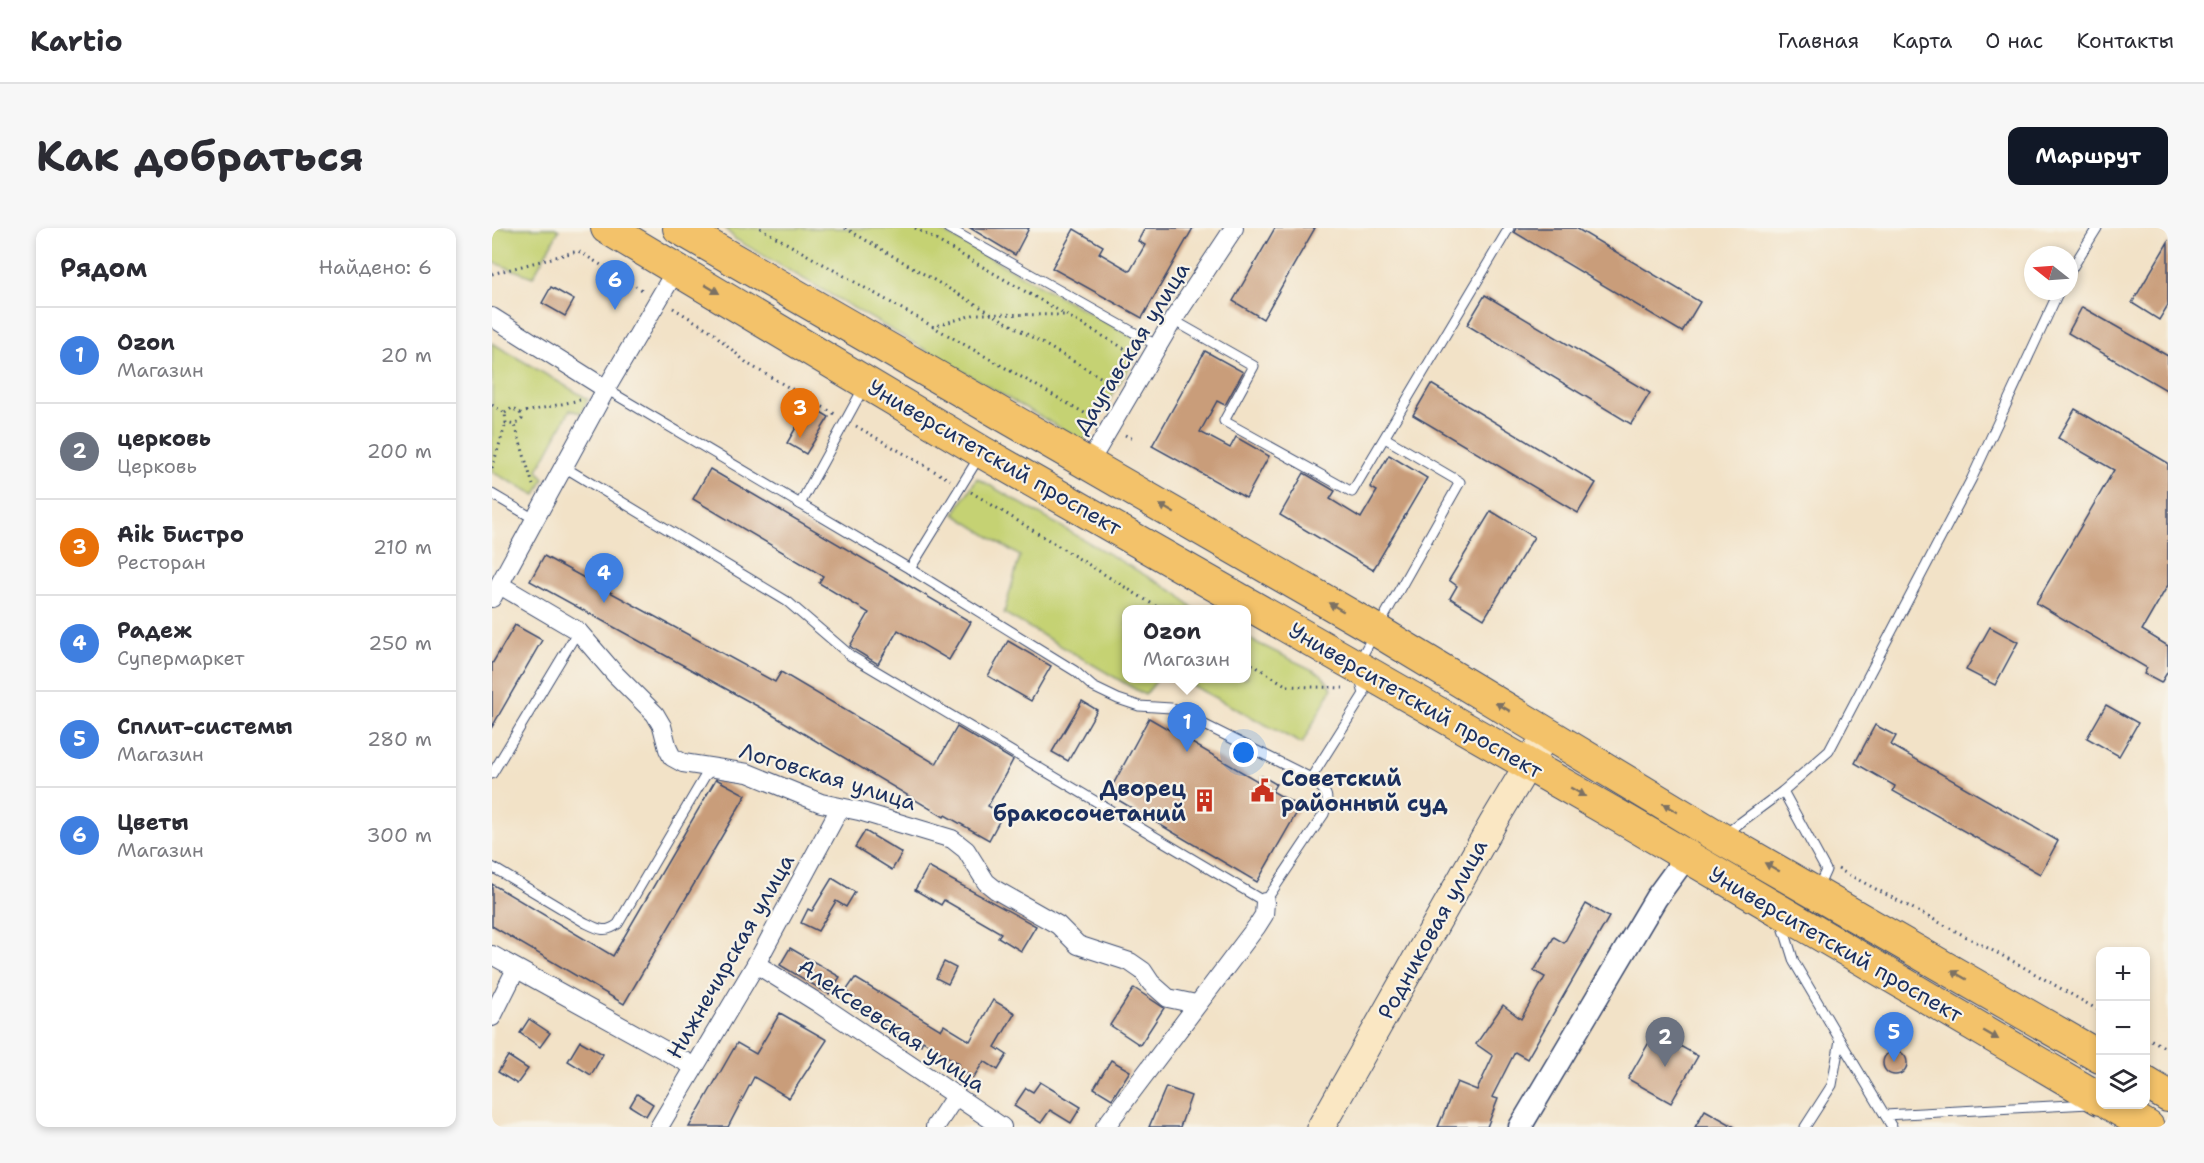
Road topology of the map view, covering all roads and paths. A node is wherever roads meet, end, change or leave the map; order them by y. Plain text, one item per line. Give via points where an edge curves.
1 (607, 228) edge
2 (760, 228) edge
3 (845, 228) edge
4 (915, 228) edge
5 (948, 228) edge
6 (1234, 228) edge
7 (1509, 228) edge
8 (2097, 228) edge
9 (687, 230) edge
10 (2078, 259) edge
11 (677, 268) junction
12 (492, 274) edge
13 (658, 299) junction
14 (2055, 300) edge
15 (1066, 315) junction
16 (997, 316) junction
17 (492, 317) edge
18 (1173, 320) junction
19 (931, 327) junction
20 (1158, 346) junction
21 (1130, 361) dead end
22 (1120, 376) dead end
23 (867, 383) junction
24 (1115, 384) junction
25 (1110, 393) dead end
26 (602, 397) junction
27 (492, 405) edge
28 (1100, 411) dead end
29 (520, 412) junction
30 (505, 413) junction
31 (846, 420) junction
32 (506, 423) junction
33 (1103, 423) junction
34 (515, 425) junction
35 (1385, 438) junction
36 (1133, 439) dead end
37 (982, 452) junction
38 (1089, 463) junction
39 (564, 467) junction
40 (492, 468) edge
41 (961, 486) junction
42 (492, 494) edge
43 (546, 501) junction
44 (800, 504) junction
45 (536, 520) junction
46 (910, 569) junction
47 (496, 592) edge
48 (1155, 605) edge
49 (1236, 605) edge
50 (1251, 614) edge
51 (1376, 630) junction
52 (578, 631) junction
53 (1251, 664) edge
54 (1360, 680) junction
55 (1547, 733) junction
56 (1528, 764) junction
57 (715, 767) junction
58 (492, 774) edge
59 (1311, 778) junction
60 (1783, 791) junction
61 (840, 808) junction
62 (1720, 838) junction
63 (1686, 857) junction
64 (1822, 861) junction
65 (492, 867) edge
66 (1815, 893) junction
67 (1265, 902) junction
68 (1777, 909) junction
69 (492, 955) edge
70 (756, 964) junction
71 (516, 969) junction
72 (1196, 1004) junction
73 (2096, 1009) edge
74 (492, 1017) edge
75 (2150, 1039) edge
76 (1840, 1040) junction
77 (2168, 1050) edge
78 (2097, 1055) edge
79 (693, 1066) junction
80 (2150, 1086) edge
81 (956, 1095) junction
82 (2168, 1096) edge
83 (2096, 1099) edge
84 (2096, 1101) edge
85 (2118, 1109) edge
86 (1885, 1115) junction
87 (659, 1127) edge
88 (935, 1127) edge
89 (1002, 1127) edge
90 (1106, 1127) edge
91 (1321, 1127) edge
92 (1520, 1127) edge
93 (1805, 1127) edge
94 (1892, 1127) edge
95 (2148, 1127) edge

1 - 11 highway, Университетский проспект
2 - 19 path
3 - 16 path
4 - 15 path
5 - 20 lane
6 - 18 street, Даугавская улица
7 - 35 lane
8 - 10 lane
9 - 11 street
9 - 38 highway, Университетский проспект
11 - 13 street
11 -> 23 highway, Университетский проспект
12 - 13 path, Университетский проспект via 578,251
13 - 26 street
13 - 31 path, Университетский проспект via 711,331 748,364
14 - 60 lane via 1972,478 1829,751
15 - 16 path
15 - 21 path via 1134,353
16 - 19 path via 976,314
16 - 24 path
17 - 26 street
18 - 20 street, Даугавская улица
18 - 35 lane via 1254,366 1224,421 1352,492
19 - 33 path
20 - 33 street, Даугавская улица
22 - 24 path
23 - 31 lane
23 - 37 highway, Университетский проспект
24 - 25 path
26 - 29 path
26 - 39 street
26 - 44 lane
27 - 30 path
28 - 33 path
29 - 30 path via 512,408
29 - 34 path via 522,419
30 - 32 path
31 - 41 path, Университетский проспект
31 - 44 lane
32 - 34 path
32 - 40 path
33 - 36 path
33 - 38 street, Даугавская улица
34 - 43 path via 536,495
35 - 51 lane via 1460,482
37 - 41 lane
37 - 49 highway, Университетский проспект
51 -> 38 highway, Университетский проспект
39 - 43 street
39 - 67 lane via 788,602 851,656
41 - 46 lane
41 - 48 path, Университетский проспект
42 - 45 lane
43 - 45 street
44 - 46 lane
45 - 47 street
46 - 59 lane via 1076,671 1093,687 1139,706 1171,708
47 - 52 street, Логовская улица
50 - 54 highway, Университетский проспект
51 - 54 lane
55 -> 51 highway, Университетский проспект
52 - 57 street, Логовская улица via 654,714 672,757 683,763
52 - 58 lane
53 - 54 path, Университетский проспект via 1287,686 1336,686
54 - 56 highway, Университетский проспект
54 - 59 lane
55 - 56 main road, Родниковая улица
62 -> 55 highway, Университетский проспект
56 -> 63 highway, Университетский проспект
56 - 91 main road, Родниковая улица
57 - 61 street, Логовская улица via 748,773
57 - 65 lane via 705,776 618,924 610,930 599,930 584,922
59 - 67 lane via 1328,798 1324,814
60 - 62 lane
60 - 64 lane
61 - 70 street, Нижнечирская улица
61 - 72 street, Логовская улица via 952,839 966,850 986,882 996,890 1058,925 1078,945 1143,970 1168,998
62 - 63 street
66 -> 62 highway, Университетский проспект
63 - 68 highway, Университетский проспект
63 - 92 street via 1656,898
64 - 66 lane via 1826,870
64 - 73 path
78 -> 66 highway, Университетский проспект
67 - 72 street via 1264,915 1257,926
68 - 76 lane via 1794,962
68 -> 83 highway, Университетский проспект
69 - 71 street
70 - 79 street, Нижнечирская улица
70 - 81 street, Алексеевская улица
71 - 74 street
71 - 79 street
72 - 90 street
75 - 77 path
76 - 86 lane
76 - 93 lane via 1832,1085
79 - 87 street, Нижнечирская улица
80 - 82 highway
81 - 88 street
81 - 89 street, Алексеевская улица
84 - 86 lane
85 - 95 highway
86 - 94 lane

